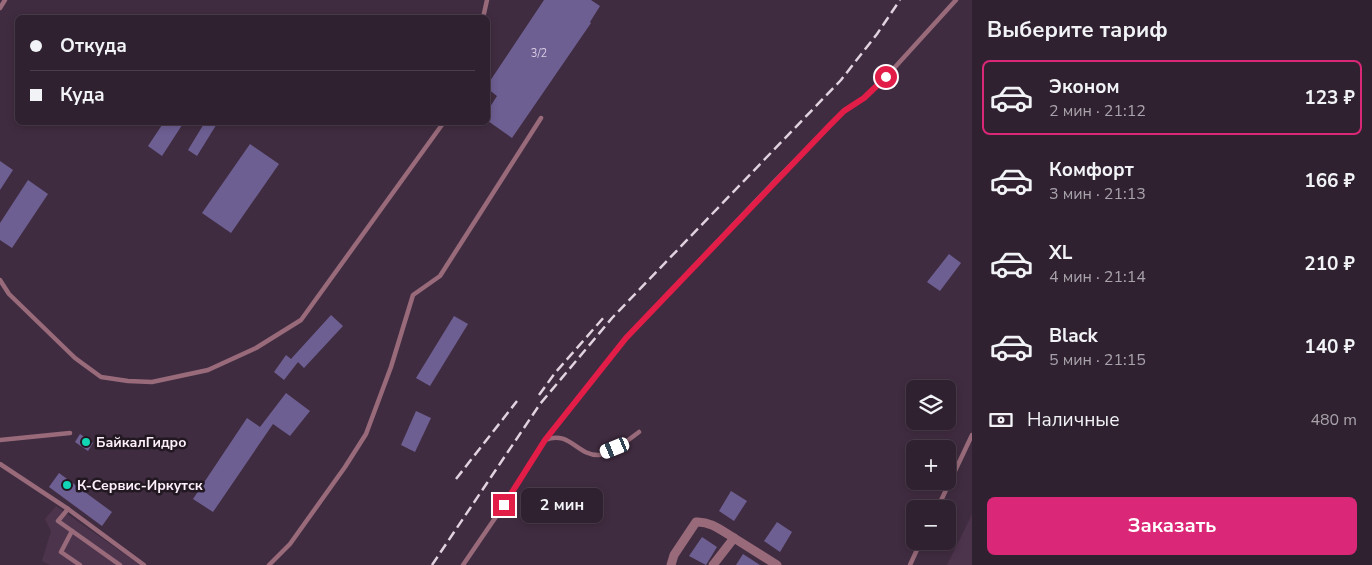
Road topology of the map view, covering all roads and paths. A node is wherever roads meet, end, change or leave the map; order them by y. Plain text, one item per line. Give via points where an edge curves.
1 (5, 0) edge
2 (487, 0) edge
3 (956, 0) edge
4 (0, 8) edge
5 (484, 15) edge
6 (541, 118) dead end
7 (442, 125) edge
8 (0, 280) edge
9 (639, 432) dead end
10 (70, 433) dead end
11 (972, 435) edge
12 (0, 440) edge
13 (545, 440) junction
14 (0, 464) edge
15 (941, 500) edge
16 (68, 510) junction
17 (72, 532) junction
18 (734, 538) junction
19 (917, 550) edge
20 (766, 562) edge
21 (80, 565) edge
22 (120, 565) edge
23 (144, 565) edge
24 (269, 565) edge
25 (463, 565) edge
26 (671, 565) edge
27 (713, 565) edge
28 (778, 565) edge
29 (910, 565) edge

1 - 4 lane
2 - 5 lane
3 - 13 lane via 886,77 830,125 626,338
6 - 24 lane via 440,276 413,295 366,434 290,544
7 - 8 lane via 301,320 256,348 208,370 152,382 100,377 62,346 9,294
9 - 13 lane via 600,455 588,454 560,437
10 - 12 lane
11 - 15 lane
13 - 25 lane
14 - 16 lane
16 - 17 lane via 58,521
16 - 23 lane
17 - 21 lane via 60,552
17 - 22 lane
18 - 20 street
18 - 26 street via 710,523 696,522
18 - 27 street
19 - 29 lane
20 - 28 street

